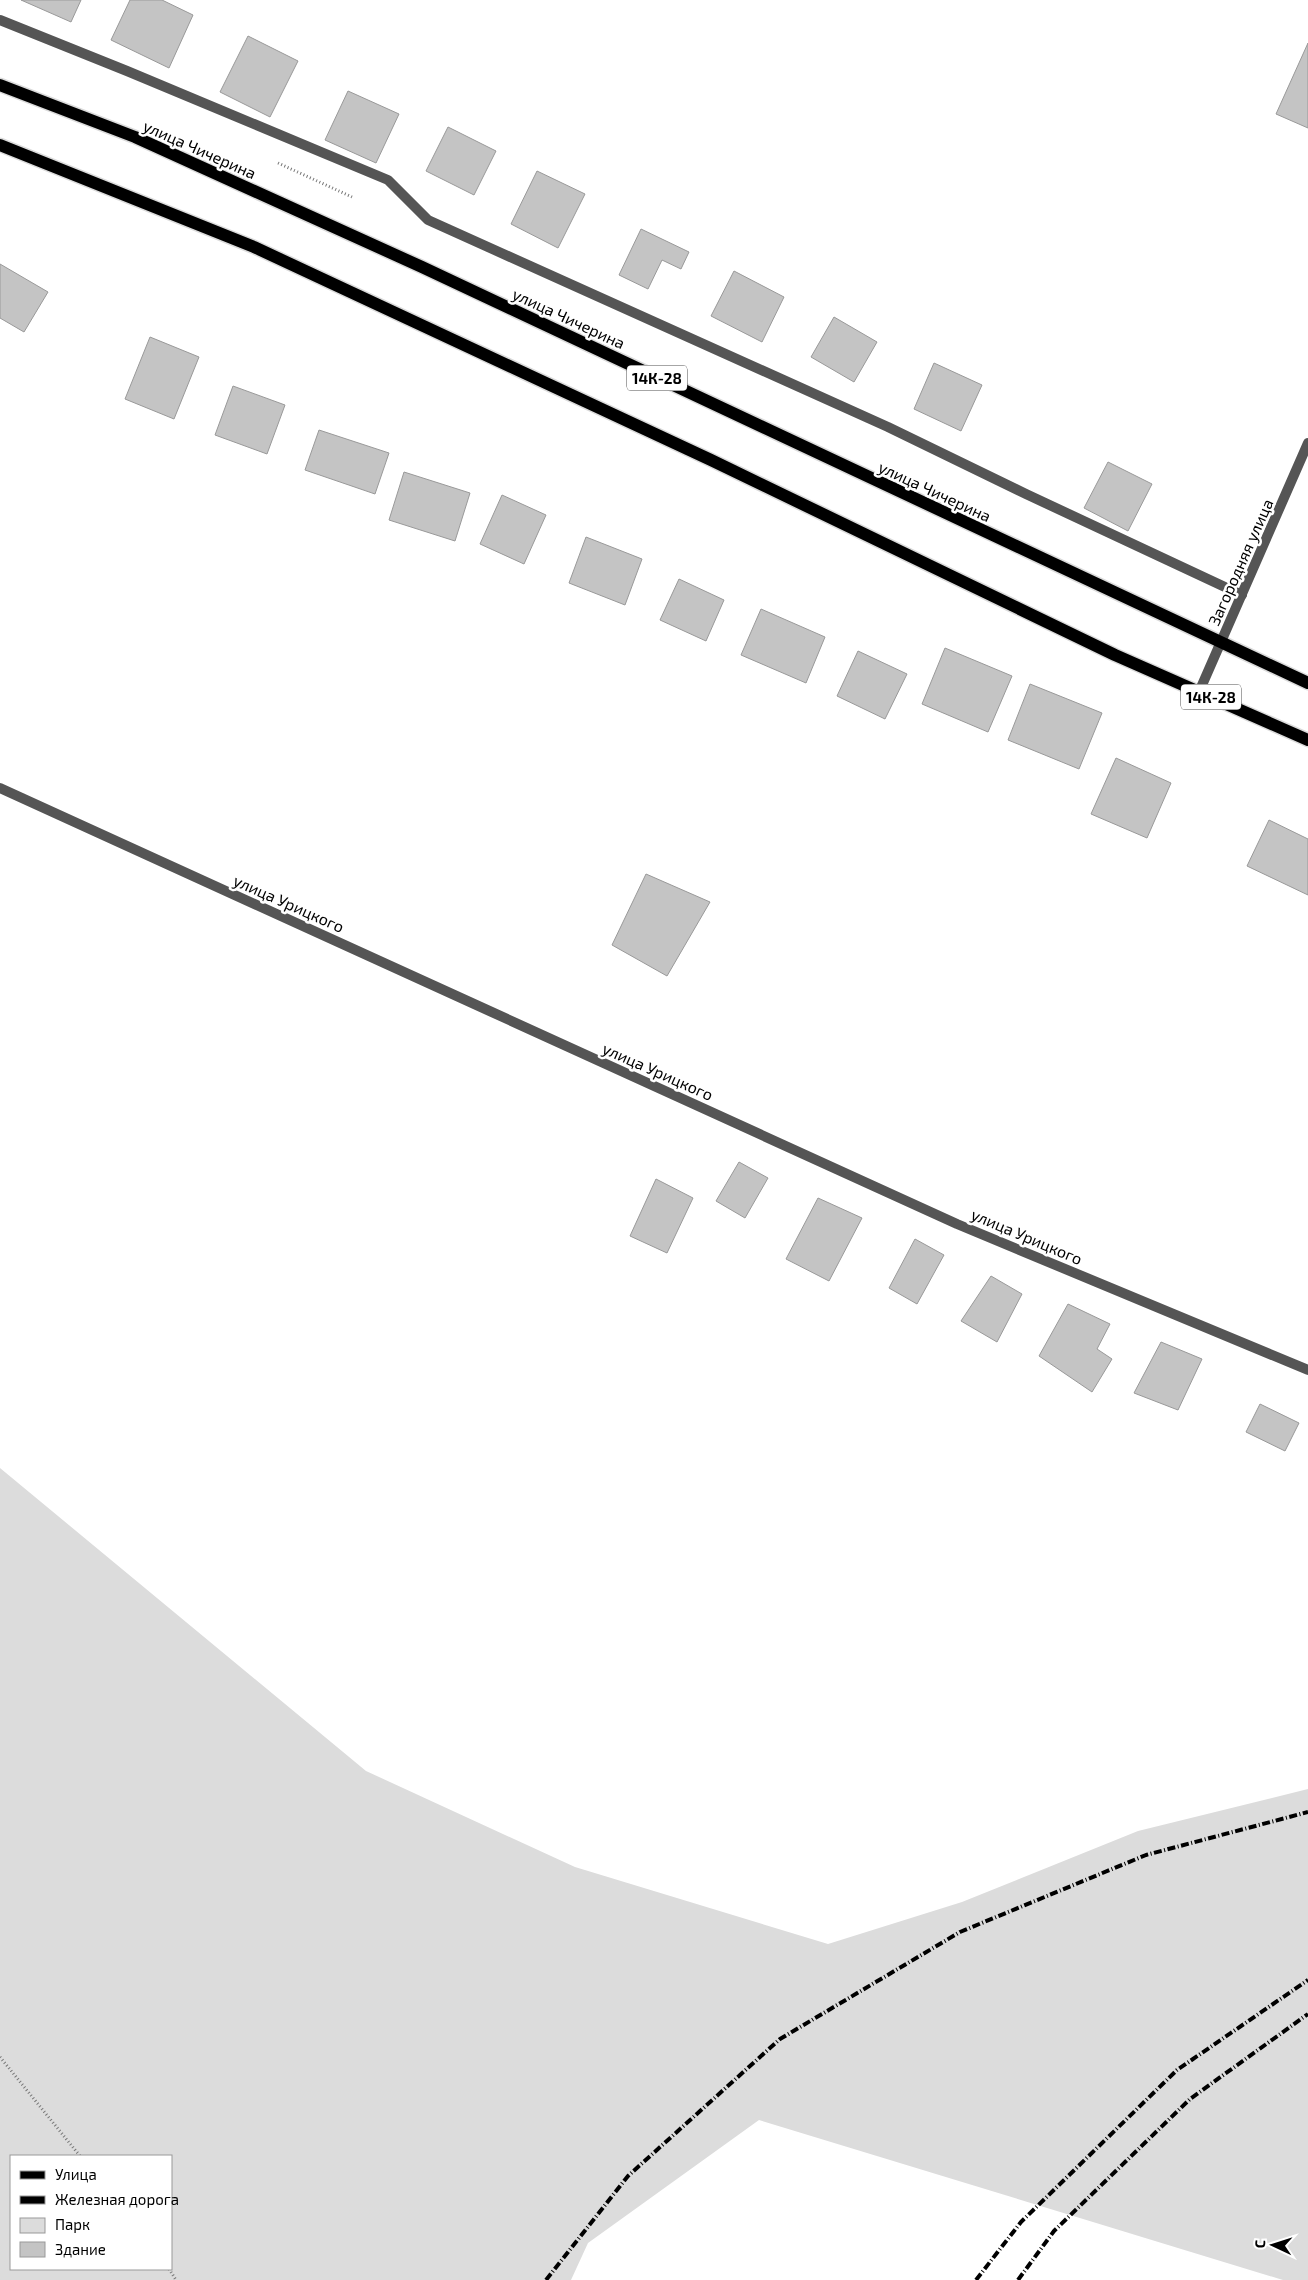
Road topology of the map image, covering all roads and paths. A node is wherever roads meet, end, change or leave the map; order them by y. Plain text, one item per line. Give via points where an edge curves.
1 (0, 20) edge
2 (0, 85) edge
3 (0, 145) edge
4 (272, 160) dead end
5 (352, 197) dead end
6 (1308, 443) edge
7 (1242, 595) junction
8 (1220, 643) junction
9 (1308, 683) edge
10 (1200, 692) junction
11 (1308, 740) edge
12 (0, 788) edge
13 (1308, 1370) edge
14 (0, 2057) edge
15 (79, 2155) edge

1 - 7 street via 388,180 428,220 888,427
2 - 8 main road, улица Чичерина / 14К-28 via 135,137 404,259
3 - 10 main road, 14К-28 via 254,247 702,456 1115,655
4 - 5 path
6 - 7 street, Загородняя улица
7 - 8 street, Загородняя улица
8 - 9 main road, улица Чичерина / 14К-28
8 - 10 street, Загородняя улица
10 - 11 main road, 14К-28
12 - 13 street, улица Урицкого via 957,1224
14 - 15 path

